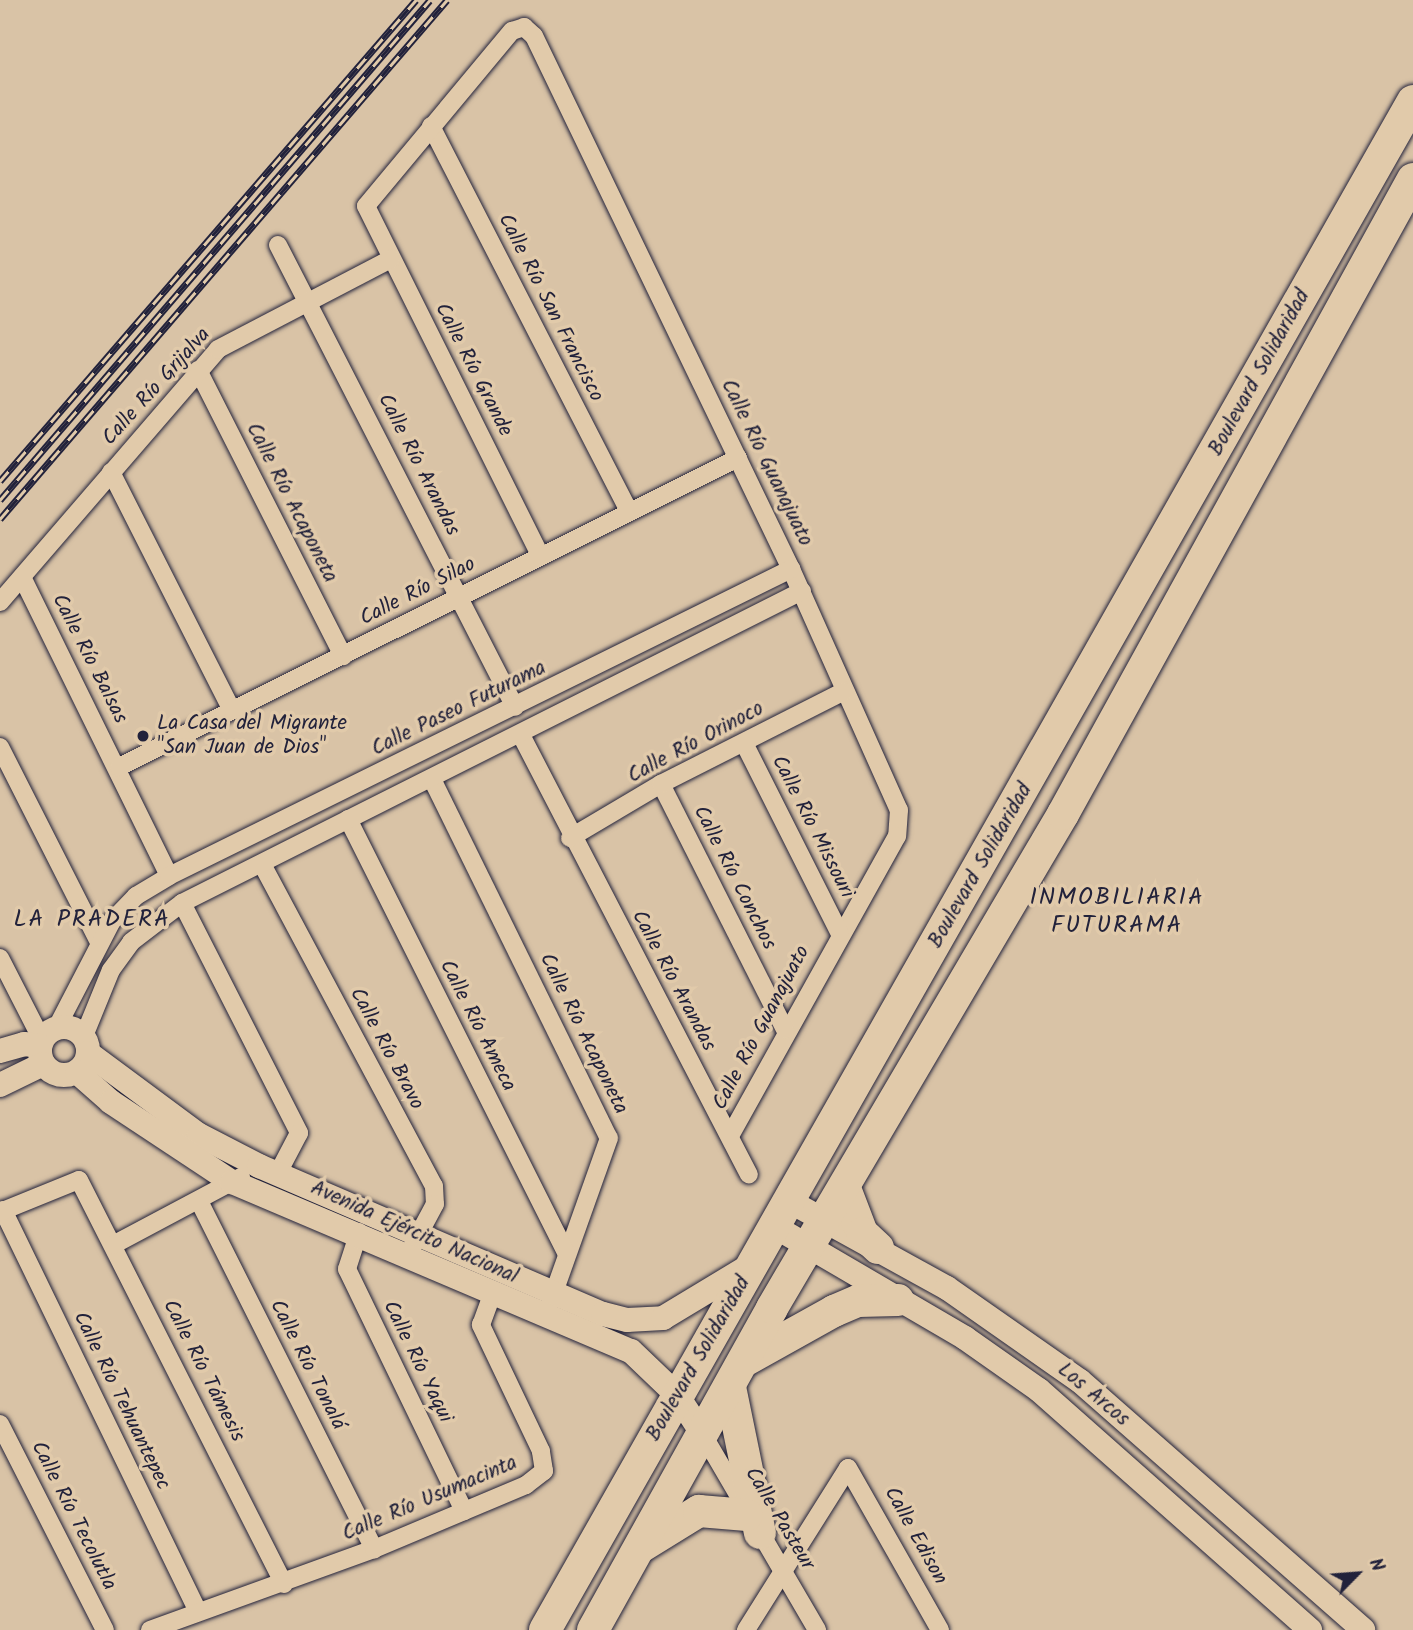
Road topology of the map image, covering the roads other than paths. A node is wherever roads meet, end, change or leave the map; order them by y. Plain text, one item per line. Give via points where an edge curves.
1 (1413, 101) edge
2 (431, 125) junction
3 (1413, 179) edge
4 (366, 206) joint
5 (278, 245) dead end
6 (391, 259) junction
7 (307, 301) junction
8 (198, 370) junction
9 (738, 458) junction
10 (111, 472) junction
11 (629, 512) junction
12 (540, 555) junction
13 (792, 569) junction
14 (22, 577) junction
15 (802, 591) junction
16 (460, 597) junction
17 (0, 602) edge
18 (343, 656) junction
19 (844, 691) junction
20 (536, 696) junction
21 (515, 707) junction
22 (232, 710) junction
23 (548, 720) junction
24 (467, 730) junction
25 (521, 735) junction
26 (744, 743) junction
27 (0, 747) edge
28 (479, 754) junction
29 (119, 767) junction
30 (432, 779) junction
31 (661, 784) junction
32 (299, 814) junction
33 (348, 819) junction
34 (570, 838) junction
35 (309, 839) junction
36 (263, 866) junction
37 (169, 876) junction
38 (966, 891) junction
39 (182, 902) junction
40 (839, 932) junction
41 (98, 940) junction
42 (0, 958) edge
43 (785, 1030) junction
44 (45, 1044) junction
45 (0, 1051) edge
46 (83, 1054) junction
47 (916, 1065) junction
48 (0, 1086) edge
49 (730, 1136) junction
50 (269, 1169) junction
51 (749, 1174) dead end
52 (232, 1182) junction
53 (846, 1191) junction
54 (199, 1201) junction
55 (1, 1211) edge
56 (784, 1215) junction
57 (828, 1222) junction
58 (359, 1232) junction
59 (413, 1243) junction
60 (113, 1245) junction
61 (812, 1248) junction
62 (878, 1248) junction
63 (566, 1252) junction
64 (755, 1263) junction
65 (492, 1294) junction
66 (898, 1300) junction
67 (549, 1306) junction
68 (736, 1375) junction
69 (677, 1395) junction
70 (0, 1424) edge
71 (702, 1433) junction
72 (464, 1511) junction
73 (753, 1524) junction
74 (374, 1549) junction
75 (633, 1555) junction
76 (784, 1568) junction
77 (284, 1584) junction
78 (198, 1611) junction
79 (105, 1630) edge
80 (150, 1630) edge
81 (545, 1630) edge
82 (593, 1630) edge
83 (746, 1630) edge
84 (817, 1630) edge
85 (940, 1630) edge
86 (1310, 1630) edge
87 (1363, 1630) edge

1 - 38 highway, Boulevard Solidaridad
2 - 4 street, Calle Río Guanajuato
2 - 9 street, Calle Río Guanajuato via 512,31 530,30
2 - 11 street, Calle Río San Francisco
3 - 47 highway, Boulevard Solidaridad via 1063,814
4 - 6 street, Calle Río Grande
5 - 7 street, Calle Río Arandas
6 - 7 street, Calle Río Grijalva
6 - 12 street, Calle Río Grande
7 - 8 street, Calle Río Grijalva via 231,340
7 - 16 street, Calle Río Arandas
8 - 10 street, Calle Río Grijalva
8 - 18 street, Calle Río Acaponeta
9 - 11 street, Calle Río Silao
9 - 13 street, Calle Río Guanajuato
10 - 14 street, Calle Río Grijalva
10 - 22 street
11 - 12 street, Calle Río Silao
12 - 16 street, Calle Río Silao
13 - 15 street, Calle Río Guanajuato
13 - 20 street, Calle Paseo Futurama
14 - 17 street, Calle Río Grijalva
14 - 29 street, Calle Río Balsas
15 - 19 street, Calle Río Guanajuato
15 - 23 street
16 - 18 street, Calle Río Silao
16 - 21 street, Calle Río Arandas
18 - 22 street, Calle Río Silao
19 - 26 street, Calle Río Orinoco
19 - 40 street, Calle Río Guanajuato via 900,824
20 - 21 street, Calle Paseo Futurama
20 - 23 street
21 - 24 street, Calle Paseo Futurama
22 - 29 street, Calle Río Silao
23 - 25 street
24 - 28 street
24 - 32 street, Calle Paseo Futurama
25 - 28 street
25 - 34 street, Calle Río Arandas
26 - 31 street, Calle Río Orinoco
26 - 40 street, Calle Río Missouri
27 - 41 street
28 - 30 street
29 - 37 street, Calle Río Balsas
30 - 33 street
30 - 63 street, Calle Río Acaponeta via 609,1138
31 - 34 street, Calle Río Orinoco
31 - 43 street, Calle Río Conchos
32 - 35 street
32 - 37 street, Calle Paseo Futurama
33 - 35 street
33 - 63 street, Calle Río Ameca
34 - 49 street, Calle Río Arandas
35 - 36 street
36 - 39 street
36 - 59 street, Calle Río Bravo via 434,1185 435,1204
37 - 41 street, Calle Paseo Futurama via 136,896
38 - 47 highway via 984,899 985,916 928,1023
38 - 56 highway, Boulevard Solidaridad
39 - 46 street via 148,926 125,951
39 - 50 street via 299,1133
40 - 43 street, Calle Río Guanajuato
41 - 44 street, Calle Paseo Futurama
42 - 44 street
43 - 49 street, Calle Río Guanajuato
44 - 45 main road
44 - 46 main road
44 - 46 main road via 62,1076
44 - 48 main road
46 - 50 main road, Avenida Ejército Nacional via 199,1135
46 - 52 main road, Avenida Ejército Nacional via 111,1102
47 - 53 highway, Boulevard Solidaridad
49 - 51 street, Calle Río Arandas
50 - 52 street
50 - 59 main road, Avenida Ejército Nacional
52 - 54 street
52 - 58 main road, Avenida Ejército Nacional
53 - 57 highway, Boulevard Solidaridad
53 - 62 highway via 862,1233
54 - 60 street
54 - 74 street, Calle Río Tonalá
55 - 60 street, Calle Río Támesis via 79,1180
55 - 78 street, Calle Río Tehuantepec
56 - 57 main road, Los Arcos
56 - 61 main road, Los Arcos
56 - 64 highway, Boulevard Solidaridad
57 - 61 highway, Boulevard Solidaridad
57 - 62 main road, Los Arcos
58 - 59 main road, Avenida Ejército Nacional
58 - 72 street, Calle Río Yaqui via 347,1269
59 - 65 main road, Avenida Ejército Nacional
59 - 67 main road, Avenida Ejército Nacional
60 - 77 street, Calle Río Támesis
61 - 66 main road, Los Arcos
61 - 68 highway, Boulevard Solidaridad
62 - 87 main road, Los Arcos via 947,1288 1080,1381
63 - 67 street, Calle Río Acaponeta
64 - 67 main road, Avenida Ejército Nacional via 663,1318 626,1320
64 - 69 highway, Boulevard Solidaridad
65 - 67 main road, Avenida Ejército Nacional
65 - 72 street, Calle Río Usumacinta via 481,1325 541,1451 544,1471 526,1485
66 - 68 highway via 859,1301 834,1311
66 - 86 main road, Los Arcos via 965,1338 1038,1390
67 - 69 main road, Avenida Ejército Nacional via 631,1351
68 - 71 highway, Boulevard Solidaridad
68 - 73 highway
69 - 71 main road, Avenida Ejército Nacional
69 - 81 highway, Boulevard Solidaridad
70 - 79 street, Calle Río Tecolutla
71 - 73 street, Calle Pasteur
71 - 75 highway, Boulevard Solidaridad
72 - 74 street, Calle Río Usumacinta
73 - 75 highway via 699,1510 657,1533
73 - 76 street, Calle Pasteur
74 - 77 street, Calle Río Usumacinta
75 - 82 highway, Boulevard Solidaridad
76 - 83 street
76 - 84 street, Calle Pasteur
76 - 85 street, Calle Edison via 848,1468
77 - 78 street, Calle Río Usumacinta
78 - 80 street, Calle Río Usumacinta

